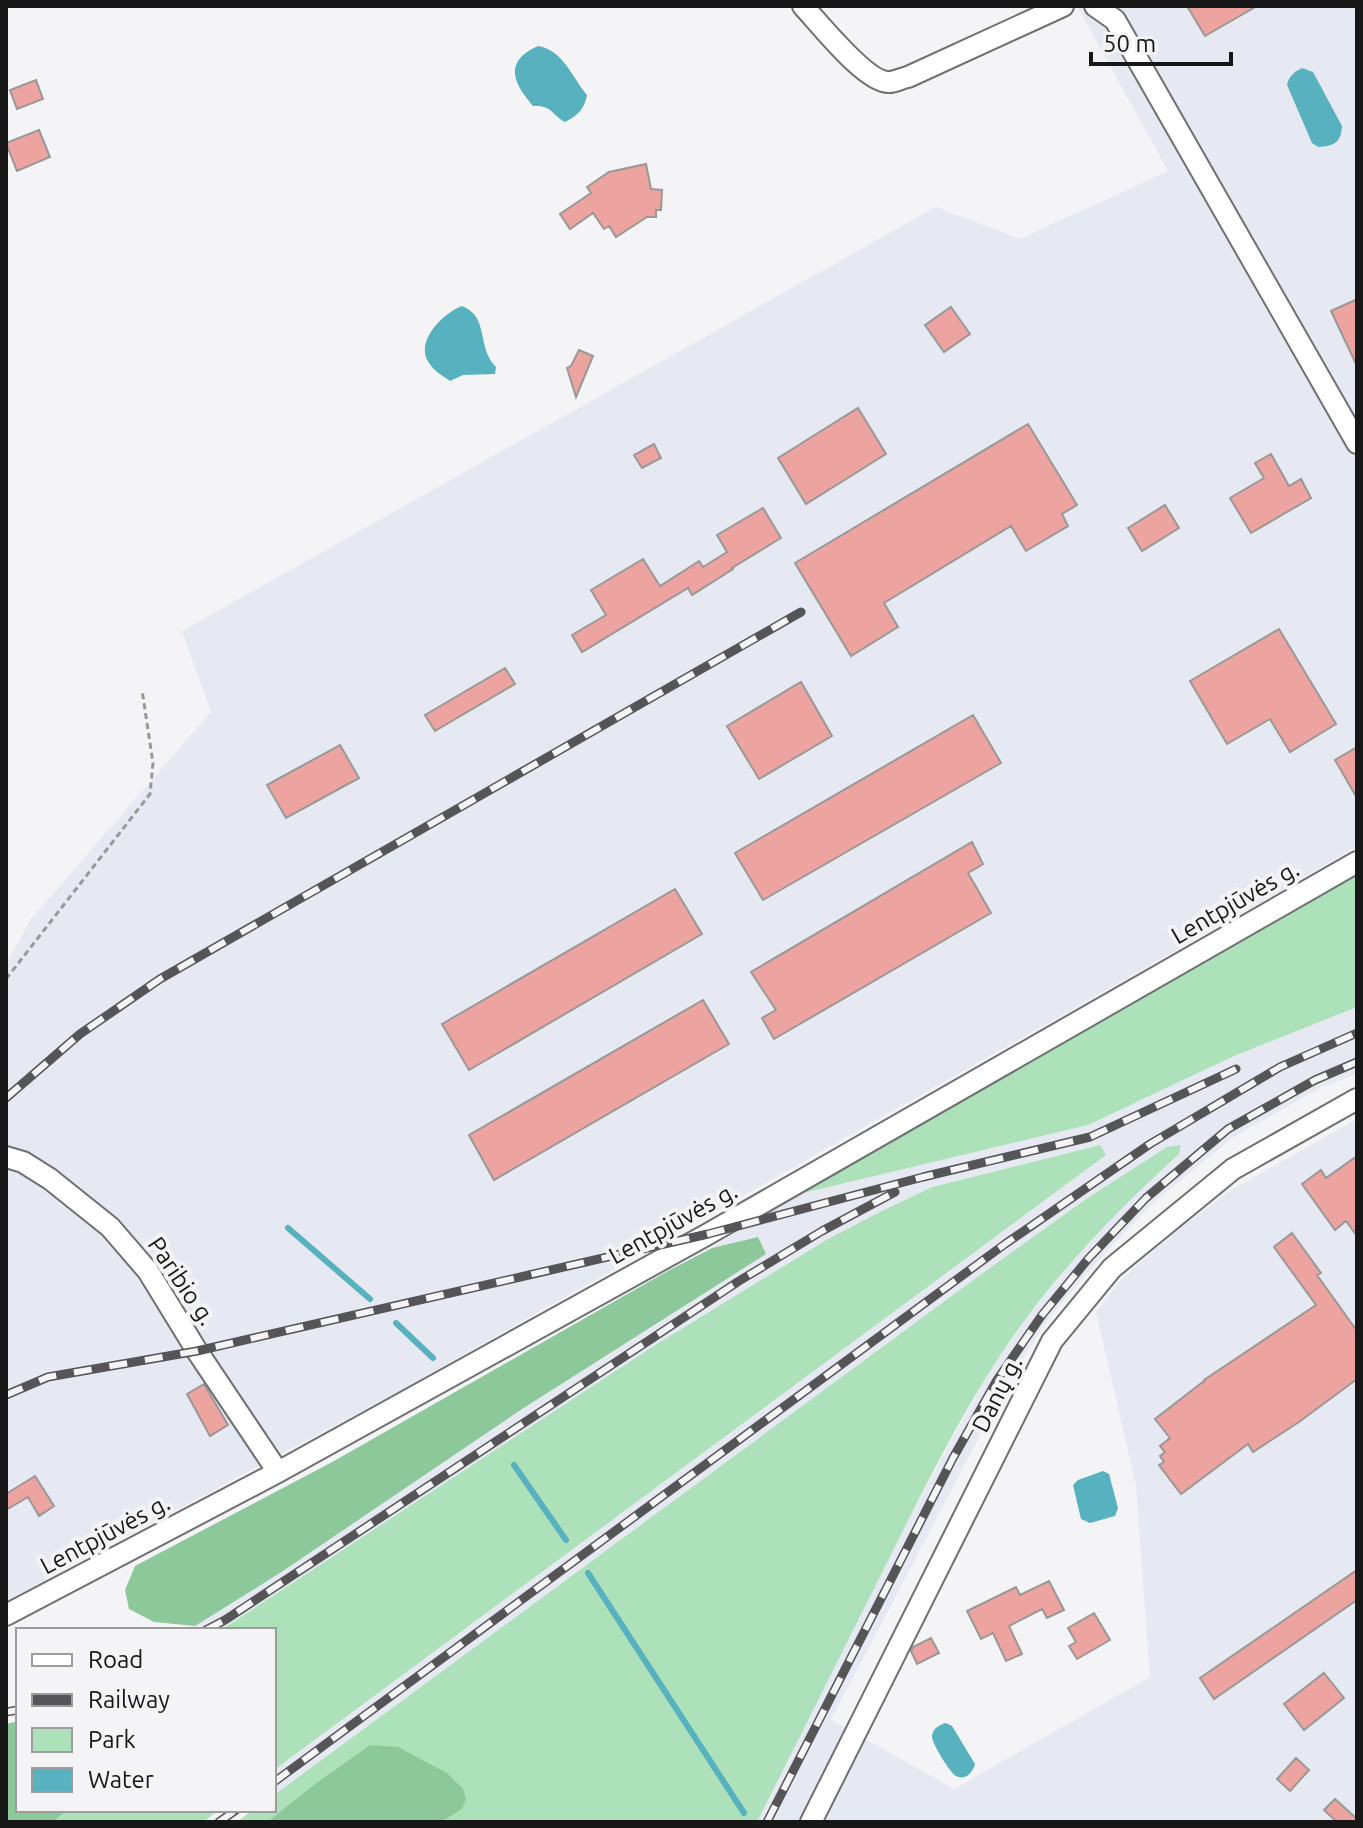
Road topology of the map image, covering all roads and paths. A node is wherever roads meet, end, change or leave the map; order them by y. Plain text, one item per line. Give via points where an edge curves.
1 (803, 6) edge
2 (1063, 6) edge
3 (1095, 6) edge
4 (1357, 443) edge
5 (142, 690) dead end
6 (1357, 862) edge
7 (6, 979) edge
8 (1357, 1099) edge
9 (6, 1157) edge
10 (278, 1472) junction
11 (6, 1615) edge
12 (811, 1822) edge

1 - 2 street via 859,67 888,83
3 - 4 street via 1115,20
5 - 7 path via 153,763 150,794
6 - 10 street, Lentpjūvės g. via 722,1226
8 - 12 street, Danų g. via 1233,1169 1112,1268 1052,1341
9 - 10 street, Paribio g. via 50,1179 118,1236 148,1271
10 - 11 street, Lentpjūvės g.

